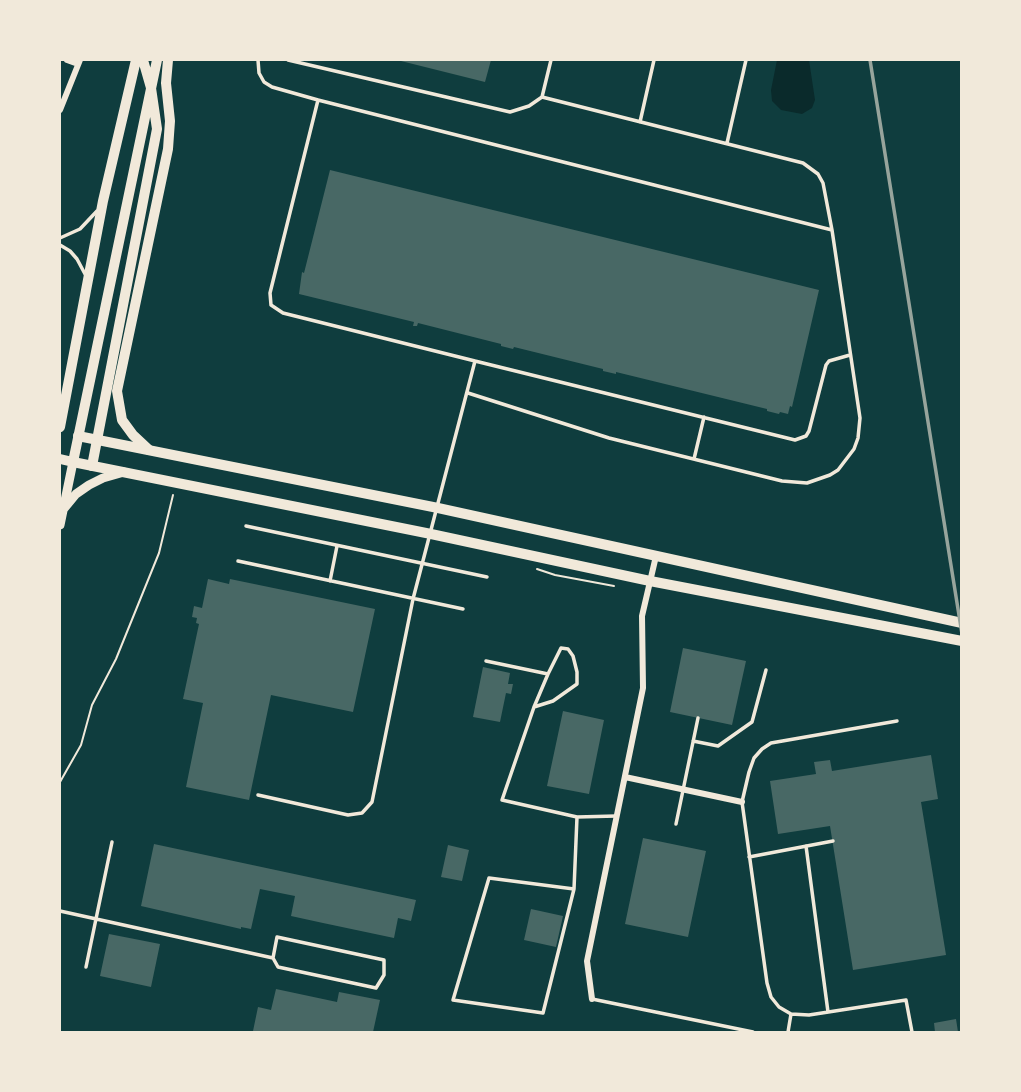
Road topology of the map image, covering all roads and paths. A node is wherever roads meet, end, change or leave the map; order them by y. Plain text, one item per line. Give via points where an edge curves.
1 (67, 60) edge
2 (136, 60) edge
3 (143, 60) edge
4 (157, 60) edge
5 (168, 60) edge
6 (258, 60) edge
7 (288, 60) edge
8 (551, 60) edge
9 (654, 60) edge
10 (746, 60) edge
11 (79, 62) edge
12 (151, 88) junction
13 (542, 97) junction
14 (318, 100) junction
15 (60, 110) edge
16 (640, 122) junction
17 (727, 143) junction
18 (103, 201) junction
19 (832, 230) junction
20 (60, 238) edge
21 (60, 245) edge
22 (88, 280) junction
23 (851, 355) junction
24 (475, 361) junction
25 (72, 363) junction
26 (60, 383) edge
27 (468, 393) junction
28 (704, 417) junction
29 (60, 429) edge
30 (78, 436) junction
31 (97, 440) junction
32 (149, 450) junction
33 (60, 459) edge
34 (694, 459) junction
35 (73, 462) junction
36 (92, 466) junction
37 (125, 472) junction
38 (174, 493) dead end
39 (438, 508) junction
40 (62, 511) junction
41 (60, 525) edge
42 (246, 526) dead end
43 (431, 534) junction
44 (337, 545) junction
45 (656, 556) junction
46 (238, 561) dead end
47 (422, 564) junction
48 (486, 577) dead end
49 (650, 581) junction
50 (330, 582) junction
51 (413, 599) junction
52 (463, 609) dead end
53 (961, 623) edge
54 (961, 641) edge
55 (486, 661) dead end
56 (766, 670) dead end
57 (548, 674) junction
58 (534, 707) junction
59 (698, 718) dead end
60 (897, 721) dead end
61 (693, 741) junction
62 (625, 776) junction
63 (60, 782) edge
64 (683, 789) junction
65 (258, 795) dead end
66 (743, 802) junction
67 (617, 816) junction
68 (577, 817) junction
69 (676, 824) dead end
70 (833, 841) dead end
71 (112, 842) dead end
72 (806, 846) junction
73 (749, 857) junction
74 (574, 889) junction
75 (60, 911) edge
76 (96, 919) junction
77 (273, 958) junction
78 (86, 967) dead end
79 (592, 999) joint
80 (828, 1012) junction
81 (791, 1014) junction
82 (753, 1032) edge
83 (788, 1032) edge
84 (912, 1032) edge

1 - 11 street
2 - 18 highway
3 - 12 highway
4 - 12 highway
5 - 32 highway via 168,149 117,391 122,420
6 - 14 lane via 264,82
7 - 13 lane via 500,112 519,111
8 - 13 lane
9 - 16 lane
10 - 17 lane
11 - 15 street
12 - 30 highway
12 - 31 highway via 157,128
13 - 16 lane
14 - 19 lane
14 - 24 lane via 270,293 271,305 283,313
16 - 17 lane
17 - 19 lane via 811,167 823,183
18 - 20 lane via 93,218
18 - 22 highway
19 - 23 lane
21 - 22 lane via 77,259
22 - 25 highway
23 - 28 lane via 826,365 809,430 802,439
23 - 34 lane via 860,429 854,449 838,470 819,480 793,483
24 - 27 lane
24 - 28 lane
25 - 26 highway
25 - 29 highway
27 - 34 lane via 602,436
27 - 39 lane
28 - 34 lane
29 - 30 highway
30 - 31 main road
30 - 35 highway
31 - 32 main road
31 - 36 highway
32 - 39 main road
33 - 35 highway
35 - 36 main road
35 - 40 main road
36 - 37 main road
37 - 40 main road via 89,485
37 - 43 main road
38 - 63 path via 159,553 92,705 81,745
39 - 43 lane
39 - 45 main road
40 - 41 main road
42 - 44 lane
43 - 47 lane
43 - 49 main road
44 - 47 lane
44 - 50 lane
45 - 49 street
45 - 53 main road
46 - 50 lane
47 - 48 lane
47 - 51 lane
49 - 54 main road
49 - 62 street via 642,616 643,688
50 - 51 lane
51 - 52 lane
51 - 65 lane via 369,808 348,815
55 - 57 lane
56 - 61 lane via 752,722 718,746
57 - 58 lane
57 - 58 lane via 561,648 568,649 577,684 553,701
58 - 68 lane via 502,800
59 - 61 lane
60 - 66 lane via 771,743 754,758
61 - 64 lane
62 - 64 street
62 - 67 street
64 - 66 street
64 - 69 lane
66 - 73 lane
67 - 68 lane
67 - 79 street via 587,961
68 - 74 lane
70 - 72 lane
71 - 76 lane
72 - 73 lane
72 - 80 lane
73 - 81 lane via 771,997
74 - 74 lane via 489,878 453,1000 543,1013
75 - 76 lane
76 - 77 lane
76 - 78 lane
77 - 77 lane via 278,967 376,988 384,975 384,960 277,937
79 - 82 lane
80 - 81 lane
80 - 84 lane via 906,1000
81 - 83 lane

